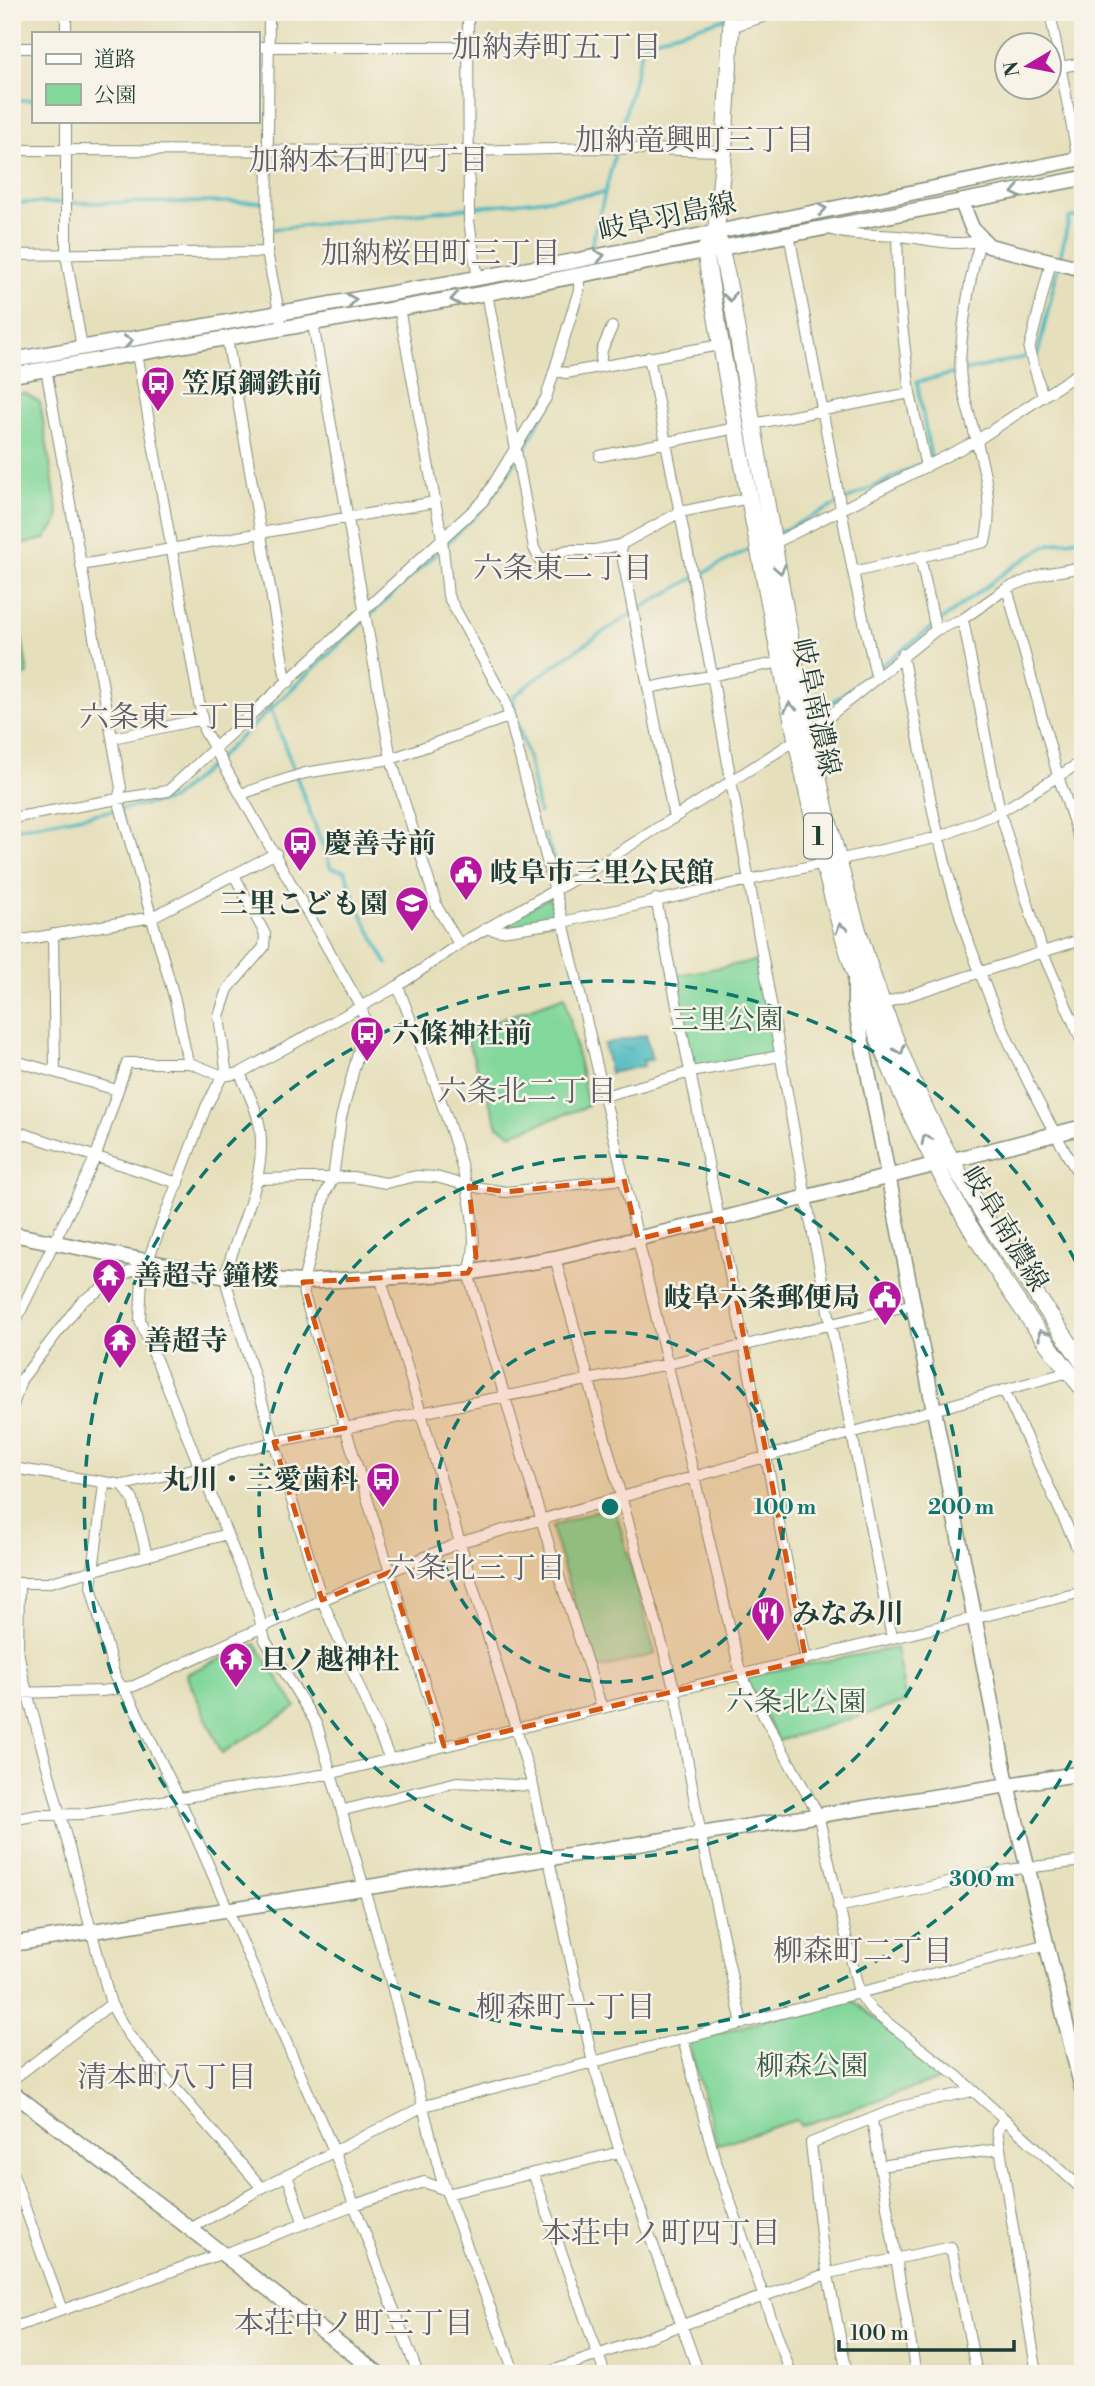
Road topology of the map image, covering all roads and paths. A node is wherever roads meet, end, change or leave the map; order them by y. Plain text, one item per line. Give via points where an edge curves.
1 (66, 12) edge
2 (269, 12) edge
3 (468, 12) edge
4 (778, 12) edge
5 (1050, 12) edge
6 (731, 19) edge
7 (66, 32) edge
8 (1054, 32) edge
9 (259, 47) edge
10 (270, 47) junction
11 (467, 47) junction
12 (12, 48) edge
13 (32, 48) edge
14 (1083, 63) edge
15 (1064, 66) edge
16 (1064, 84) edge
17 (66, 122) edge
18 (12, 150) edge
19 (66, 150) junction
20 (270, 150) junction
21 (469, 151) junction
22 (724, 151) junction
23 (1081, 158) edge
24 (1082, 180) edge
25 (962, 203) junction
26 (824, 227) junction
27 (716, 230) junction
28 (789, 233) junction
29 (897, 236) junction
30 (981, 240) junction
31 (713, 248) junction
32 (267, 252) junction
33 (12, 255) edge
34 (66, 255) junction
35 (1051, 261) junction
36 (1083, 269) edge
37 (579, 275) junction
38 (478, 279) junction
39 (487, 293) junction
40 (399, 308) junction
41 (280, 320) junction
42 (313, 324) junction
43 (612, 327) dead end
44 (227, 338) junction
45 (1083, 341) edge
46 (720, 345) junction
47 (82, 348) junction
48 (1083, 353) edge
49 (137, 354) junction
50 (649, 357) junction
51 (12, 360) edge
52 (600, 366) junction
53 (46, 369) junction
54 (1083, 370) edge
55 (556, 371) junction
56 (12, 375) edge
57 (910, 393) junction
58 (1043, 397) junction
59 (824, 410) junction
60 (753, 424) junction
61 (736, 428) junction
62 (976, 441) junction
63 (666, 442) junction
64 (516, 447) junction
65 (600, 456) dead end
66 (926, 467) junction
67 (749, 498) junction
68 (435, 502) junction
69 (842, 510) junction
70 (680, 512) junction
71 (347, 517) junction
72 (260, 533) junction
73 (442, 538) junction
74 (775, 543) junction
75 (620, 545) junction
76 (172, 548) junction
77 (920, 557) junction
78 (81, 565) junction
79 (1083, 567) edge
80 (853, 572) junction
81 (1007, 588) junction
82 (365, 609) junction
83 (962, 619) junction
84 (936, 630) junction
85 (902, 654) junction
86 (781, 662) junction
87 (712, 675) junction
88 (876, 676) junction
89 (289, 682) junction
90 (648, 688) junction
91 (508, 717) junction
92 (202, 719) junction
93 (811, 731) junction
94 (113, 738) junction
95 (796, 740) junction
96 (215, 747) junction
97 (391, 759) junction
98 (1083, 761) edge
99 (1058, 776) junction
100 (731, 781) junction
101 (241, 794) junction
102 (118, 799) junction
103 (1000, 812) junction
104 (12, 818) edge
105 (674, 818) junction
106 (939, 836) junction
107 (1083, 849) edge
108 (276, 852) junction
109 (832, 862) junction
110 (233, 875) junction
111 (748, 879) junction
112 (554, 891) junction
113 (656, 899) junction
114 (152, 917) junction
115 (563, 922) junction
116 (487, 929) junction
117 (53, 934) junction
118 (1083, 939) edge
119 (12, 942) edge
120 (459, 944) junction
121 (1043, 953) junction
122 (855, 971) junction
123 (980, 972) junction
124 (398, 986) junction
125 (882, 1004) junction
126 (361, 1007) junction
127 (1083, 1044) edge
128 (780, 1056) junction
129 (12, 1060) edge
130 (188, 1063) junction
131 (55, 1072) junction
132 (691, 1072) junction
133 (240, 1073) junction
134 (223, 1076) junction
135 (117, 1090) junction
136 (604, 1096) junction
137 (1083, 1127) edge
138 (12, 1130) edge
139 (1055, 1134) junction
140 (96, 1156) junction
141 (945, 1162) junction
142 (888, 1178) junction
143 (258, 1179) junction
144 (333, 1179) junction
145 (624, 1179) junction
146 (1083, 1182) edge
147 (178, 1183) junction
148 (469, 1186) junction
149 (806, 1198) junction
150 (721, 1219) junction
151 (12, 1234) edge
152 (638, 1239) junction
153 (53, 1244) junction
154 (555, 1258) junction
155 (150, 1262) junction
156 (468, 1273) junction
157 (226, 1277) junction
158 (381, 1280) junction
159 (303, 1282) junction
160 (914, 1304) junction
161 (831, 1325) junction
162 (12, 1329) edge
163 (746, 1345) junction
164 (668, 1364) junction
165 (1076, 1368) edge
166 (589, 1379) junction
167 (1083, 1389) edge
168 (1005, 1392) junction
169 (504, 1395) junction
170 (12, 1409) edge
171 (934, 1411) junction
172 (422, 1412) junction
173 (345, 1427) junction
174 (852, 1433) junction
175 (274, 1442) junction
176 (767, 1457) junction
177 (201, 1467) junction
178 (12, 1468) edge
179 (694, 1477) junction
180 (104, 1485) junction
181 (123, 1485) junction
182 (622, 1497) junction
183 (542, 1519) junction
184 (227, 1534) junction
185 (461, 1542) junction
186 (147, 1556) junction
187 (1083, 1560) edge
188 (92, 1572) junction
189 (390, 1572) junction
190 (15, 1583) edge
191 (1083, 1592) edge
192 (322, 1600) junction
193 (974, 1618) junction
194 (263, 1628) junction
195 (892, 1638) junction
196 (806, 1660) junction
197 (741, 1675) junction
198 (123, 1689) junction
199 (676, 1691) junction
200 (12, 1693) edge
201 (30, 1693) junction
202 (602, 1708) junction
203 (518, 1730) junction
204 (444, 1746) junction
205 (390, 1759) junction
206 (333, 1773) junction
207 (1083, 1773) edge
208 (1007, 1784) junction
209 (533, 1786) junction
210 (179, 1798) junction
211 (344, 1810) junction
212 (60, 1813) junction
213 (818, 1814) junction
214 (12, 1820) edge
215 (701, 1836) junction
216 (547, 1858) junction
217 (1083, 1861) edge
218 (1028, 1868) junction
219 (365, 1888) junction
220 (838, 1907) junction
221 (228, 1909) junction
222 (90, 1931) junction
223 (12, 1944) edge
224 (1046, 1944) junction
225 (859, 1993) junction
226 (111, 2004) junction
227 (742, 2024) junction
228 (683, 2039) junction
229 (593, 2063) junction
230 (1079, 2066) edge
231 (12, 2080) edge
232 (973, 2091) junction
233 (12, 2092) edge
234 (1083, 2093) edge
235 (424, 2106) junction
236 (1004, 2119) junction
237 (872, 2120) junction
238 (1000, 2149) junction
239 (334, 2151) junction
240 (620, 2152) junction
241 (880, 2166) junction
242 (12, 2172) edge
243 (533, 2173) junction
244 (287, 2175) junction
245 (262, 2188) junction
246 (1083, 2190) edge
247 (446, 2192) junction
248 (354, 2205) junction
249 (304, 2224) junction
250 (190, 2229) junction
251 (223, 2254) junction
252 (895, 2258) junction
253 (829, 2273) junction
254 (763, 2298) junction
255 (62, 2310) junction
256 (682, 2326) junction
257 (12, 2328) edge
258 (598, 2355) junction
259 (379, 2374) edge
260 (418, 2374) edge
261 (515, 2374) edge
262 (544, 2374) edge
263 (605, 2374) edge
264 (699, 2374) edge
265 (791, 2374) edge
266 (847, 2374) edge
267 (916, 2374) edge
268 (977, 2374) edge
269 (1037, 2374) edge

1 - 7 street
2 - 10 street
3 - 11 street
4 - 6 street
5 - 8 street
6 - 22 main road
9 - 10 street
10 - 11 street
10 - 20 street
11 - 21 street
12 - 13 street
14 - 15 street
16 - 23 street
17 - 19 street
18 - 19 street
19 - 20 street
19 - 34 street
20 - 21 street
20 - 32 street
21 - 22 street
21 - 38 street via 469,221
22 - 27 main road
27 -> 23 street, 岐阜羽島線
24 -> 25 street, 岐阜羽島線
25 - 26 street, 岐阜羽島線
25 - 30 street
26 - 28 street, 岐阜羽島線
26 - 29 street via 846,235
27 - 31 main road
38 -> 27 street, 岐阜羽島線
28 - 31 street, 岐阜羽島線
28 - 59 street
29 - 30 street via 964,245
29 - 57 street
30 - 35 street
30 - 62 street via 960,365
31 - 37 street, 岐阜羽島線
31 - 46 main road, 岐阜南濃線 / 1
31 -> 60 main road, 岐阜南濃線 / 1
32 - 34 street
32 - 41 street
33 - 34 street
34 - 47 street
35 - 36 street
35 - 58 street via 1029,350
37 - 39 street, 岐阜羽島線
37 - 55 street
41 -> 38 street, 岐阜羽島線
39 -> 40 street, 岐阜羽島線
39 - 64 street
40 - 42 street, 岐阜羽島線
40 - 68 street
41 - 42 street, 岐阜羽島線
41 - 44 street, 岐阜羽島線
47 -> 41 street, 岐阜羽島線
42 - 71 street
43 - 52 street
44 - 49 street, 岐阜羽島線
44 - 72 street
45 - 48 street
46 - 50 street
46 - 61 main road, 岐阜南濃線 / 1
47 - 51 street, 岐阜羽島線
49 - 53 street, 岐阜羽島線
49 - 76 street
50 - 52 street
50 - 63 street
52 - 55 street
53 - 56 street, 岐阜羽島線
53 - 78 street
54 - 58 street
55 - 64 street via 539,412
57 - 59 street
57 - 66 street
58 - 62 street
59 - 60 street
59 - 69 street
60 - 74 main road, 岐阜南濃線 / 1
61 - 63 street
61 - 67 main road, 岐阜南濃線 / 1
62 - 66 street
62 - 77 street via 990,523 985,542
63 - 65 street
63 - 70 street
64 - 73 street via 483,501
64 - 75 street via 534,548 540,559 568,550
66 - 69 street
67 - 70 street
67 - 86 main road, 岐阜南濃線 / 1
68 - 71 street
68 - 73 street
69 - 74 street
69 - 80 street
70 - 75 street
70 - 87 street
71 - 72 street
71 - 82 street
72 - 76 street
72 - 89 street
73 - 82 street
73 - 91 street via 448,596 505,699
74 -> 93 main road, 岐阜南濃線 / 1
75 - 90 street
76 - 78 street
76 - 92 street
77 - 80 street
77 - 84 street
78 - 94 street
79 - 81 street via 1043,574
80 - 88 street
81 - 83 street
81 - 99 street
82 - 89 street
82 - 97 street
83 - 84 street
83 - 103 street
84 - 85 street
85 - 88 street
85 - 106 street
86 - 87 street
95 -> 86 main road, 岐阜南濃線 / 1
87 - 90 street
87 - 100 street
88 - 93 street
89 - 96 street
90 - 105 street
91 - 97 street
91 - 112 street
92 - 94 street
92 - 96 street
93 - 109 main road, 岐阜南濃線 / 1
94 - 102 street via 121,788
95 - 100 street
95 - 109 main road, 岐阜南濃線 / 1
96 - 101 street
96 - 102 street via 168,792
97 - 101 street via 305,773
97 - 120 street via 437,907
98 - 99 street
99 - 103 street
99 - 107 street
100 - 105 street
100 - 111 street
101 - 108 street
102 - 104 street
102 - 114 street
103 - 106 street
103 - 121 street
105 - 112 street
106 - 109 street
106 - 123 street
108 - 110 street
108 - 126 street
109 - 111 street
122 -> 109 main road, 岐阜南濃線 / 1
109 - 125 main road, 岐阜南濃線 / 1
110 - 114 street
110 - 134 street via 265,934 264,947 228,989 219,1016
111 - 113 street
111 - 128 street
112 - 115 street
112 - 116 street
113 - 115 street
113 - 132 street
114 - 117 street
114 - 130 street
115 - 116 street
115 - 136 street
116 - 120 street
117 - 119 street
117 - 131 street
118 - 121 street
120 - 124 street
121 - 123 street
121 - 127 street
141 -> 122 main road, 岐阜南濃線 / 1 via 901,1090
122 - 142 street via 855,1006
123 - 125 street
123 - 139 street
124 - 126 street
124 - 148 street
125 -> 141 main road, 岐阜南濃線 / 1
126 - 133 street
126 - 144 street via 366,1023 341,1118
128 - 132 street
128 - 149 street
129 - 131 street
130 - 134 street
130 - 135 street via 127,1063
131 - 135 street
132 - 136 street
132 - 150 street
133 - 134 street
133 - 143 street via 260,1129
134 - 147 street via 205,1107
135 - 140 street
136 - 145 street
137 - 139 street
138 - 140 street
139 - 141 street
139 - 146 street
140 - 147 street
140 - 153 street
141 - 142 street
141 - 165 main road, 岐阜南濃線 / 1 via 989,1259
142 - 149 street
142 - 160 street
143 - 144 street
143 - 157 street
144 - 148 street via 386,1183 436,1177
144 - 159 street
145 - 148 street via 506,1192
145 - 152 street
147 - 155 street
148 - 156 street via 475,1257
149 - 150 street
149 - 161 street
150 - 152 street
150 - 163 street
151 - 153 street
152 - 154 street
152 - 164 street
153 - 155 street
153 - 162 street
154 - 156 street
154 - 166 street
155 - 157 street
155 - 170 street via 81,1301 21,1380
155 - 177 street via 142,1276 139,1320
156 - 158 street
156 - 169 street
157 - 159 street
157 - 175 street
158 - 159 street
158 - 172 street
159 - 173 street
160 - 161 street
160 - 171 street
161 - 163 street
161 - 174 street
163 - 164 street
163 - 176 street
164 - 166 street
164 - 179 street
165 - 167 main road, 岐阜南濃線 / 1
165 - 168 street
166 - 169 street
166 - 182 street
168 - 171 street
168 - 187 street
169 - 172 street
169 - 183 street
171 - 174 street
171 - 193 street
172 - 173 street
172 - 185 street
173 - 175 street
173 - 189 street
174 - 176 street
174 - 195 street
175 - 177 street
175 - 192 street
176 - 179 street
176 - 196 street
177 - 181 street
177 - 184 street
178 - 180 street via 86,1478
179 - 182 street
179 - 197 street
180 - 181 street
180 - 188 street
181 - 186 street via 132,1500
182 - 183 street
182 - 199 street
183 - 185 street
183 - 202 street
184 - 186 street
184 - 194 street
185 - 189 street
185 - 203 street
186 - 188 street
188 - 190 street via 47,1583
188 - 198 street via 91,1587 115,1677
189 - 192 street
189 - 204 street
190 - 201 street via 18,1650
191 - 193 street
192 - 194 street
192 - 205 street
193 - 195 street
193 - 208 street
194 - 198 street
194 - 206 street via 265,1640 317,1725
195 - 196 street
196 - 197 street
197 - 199 street
197 - 213 street
198 - 201 street
198 - 210 street
199 - 202 street
199 - 215 street
200 - 201 street
201 - 212 street
202 - 203 street
203 - 204 street
203 - 209 street
204 - 205 street
205 - 206 street
206 - 210 street
206 - 211 street
207 - 208 street
208 - 213 street
208 - 218 street
209 - 211 street via 457,1782
209 - 216 street
210 - 212 street via 82,1814
210 - 221 street
211 - 219 street
212 - 214 street
212 - 222 street
213 - 215 street
213 - 220 street
215 - 216 street
215 - 227 street
216 - 219 street
216 - 229 street
217 - 218 street
218 - 220 street
218 - 224 street
219 - 221 street
219 - 235 street
220 - 225 street
221 - 222 street
221 - 239 street
222 - 223 street
222 - 226 street
224 - 225 street
224 - 230 street
225 - 227 street
225 - 232 street via 872,2011
226 - 231 street
226 - 245 street via 128,2034
227 - 228 street
228 - 229 street
228 - 254 street via 714,2156
229 - 235 street
229 - 240 street
230 - 234 street
232 - 236 street
232 - 237 street via 903,2106
233 - 250 street
235 - 239 street
235 - 247 street
236 - 238 street via 997,2130
236 - 246 street
237 - 241 street
237 - 253 street via 811,2143
238 - 241 street
238 - 269 street
239 - 244 street
239 - 248 street
240 - 243 street
240 - 256 street
241 - 252 street
242 - 255 street
243 - 247 street
243 - 258 street
244 - 245 street
244 - 249 street
245 - 250 street
247 - 248 street via 424,2182
247 - 261 street
248 - 249 street
248 - 260 street
249 - 251 street
250 - 251 street
251 - 255 street
251 - 259 street
252 - 253 street
252 - 267 street
252 - 268 street via 954,2249
253 - 254 street
253 - 266 street
254 - 256 street
254 - 265 street
255 - 257 street
256 - 258 street
256 - 264 street
258 - 262 street
258 - 263 street

